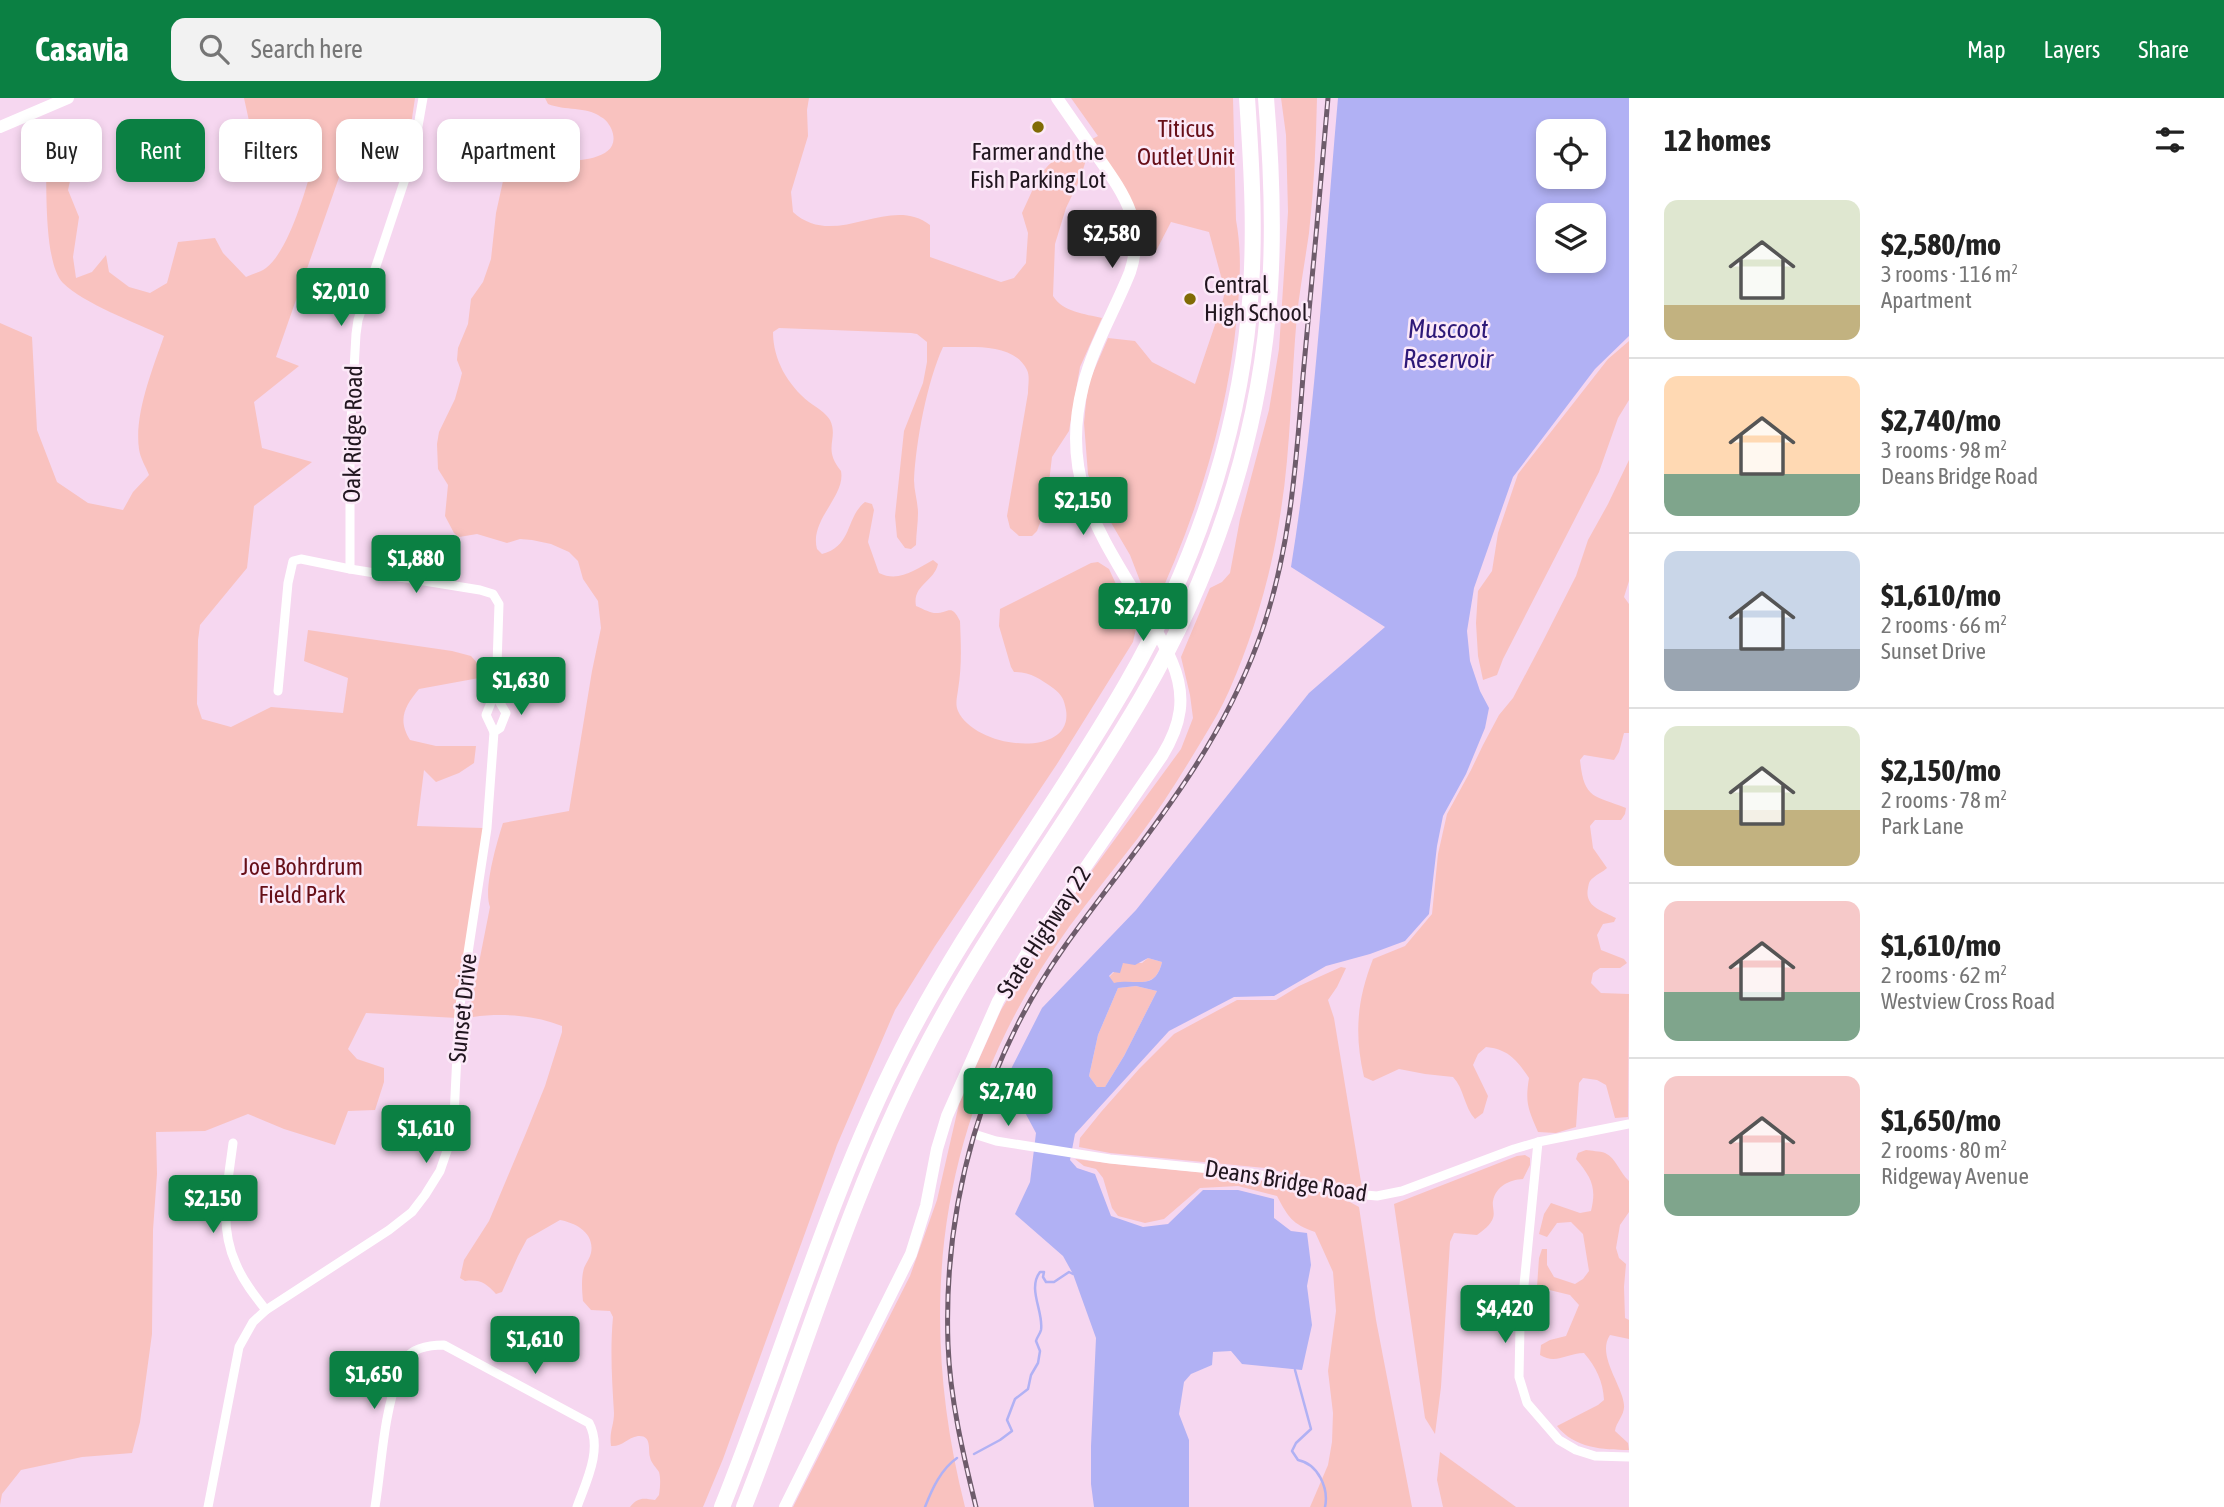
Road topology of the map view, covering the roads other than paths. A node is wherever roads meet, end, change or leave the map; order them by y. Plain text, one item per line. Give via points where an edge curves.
1 (68, 98) edge
2 (423, 98) edge
3 (1057, 98) edge
4 (1247, 98) edge
5 (1266, 98) edge
6 (0, 127) edge
7 (350, 569) junction
8 (278, 691) dead end
9 (496, 696) junction
10 (494, 732) junction
11 (1629, 1124) edge
12 (977, 1135) dead end
13 (1538, 1142) junction
14 (233, 1143) dead end
15 (266, 1310) junction
16 (1629, 1457) edge
17 (208, 1507) edge
18 (375, 1507) edge
19 (577, 1507) edge
20 (722, 1507) edge
21 (744, 1507) edge
22 (785, 1507) edge

1 - 6 main road
2 - 7 street, Oak Ridge Road via 411,159 355,337
3 - 22 main road, State Highway 22 via 1132,214 1134,260 1083,387 1077,446 1090,513 1175,667 1182,696 1180,719 1162,756 998,1001 947,1116 911,1254
4 - 20 highway via 1253,233 1249,312 1229,429 1193,543 1141,658 960,945 897,1059 849,1166
5 - 21 highway via 1272,192 1268,314 1256,394 1226,511 1197,587 1156,672 978,956 920,1058 873,1162
7 - 8 street via 293,561
7 - 9 street, Sunset Drive via 488,592 497,598
9 - 10 street via 486,715
9 - 10 street, Sunset Drive via 506,713
10 - 15 street, Sunset Drive via 487,828 459,1012 454,1117 440,1171 412,1212
11 - 13 street, Deans Bridge Road
12 - 13 street, Deans Bridge Road via 996,1142 1137,1162 1221,1168 1377,1196 1410,1189
13 - 16 street via 1519,1377 1527,1403 1559,1440 1595,1456
14 - 15 street via 225,1202 227,1229 235,1262
15 - 17 street, Sunset Drive via 239,1347
18 - 19 street via 387,1419 404,1360 415,1350 444,1345 589,1423 592,1464

